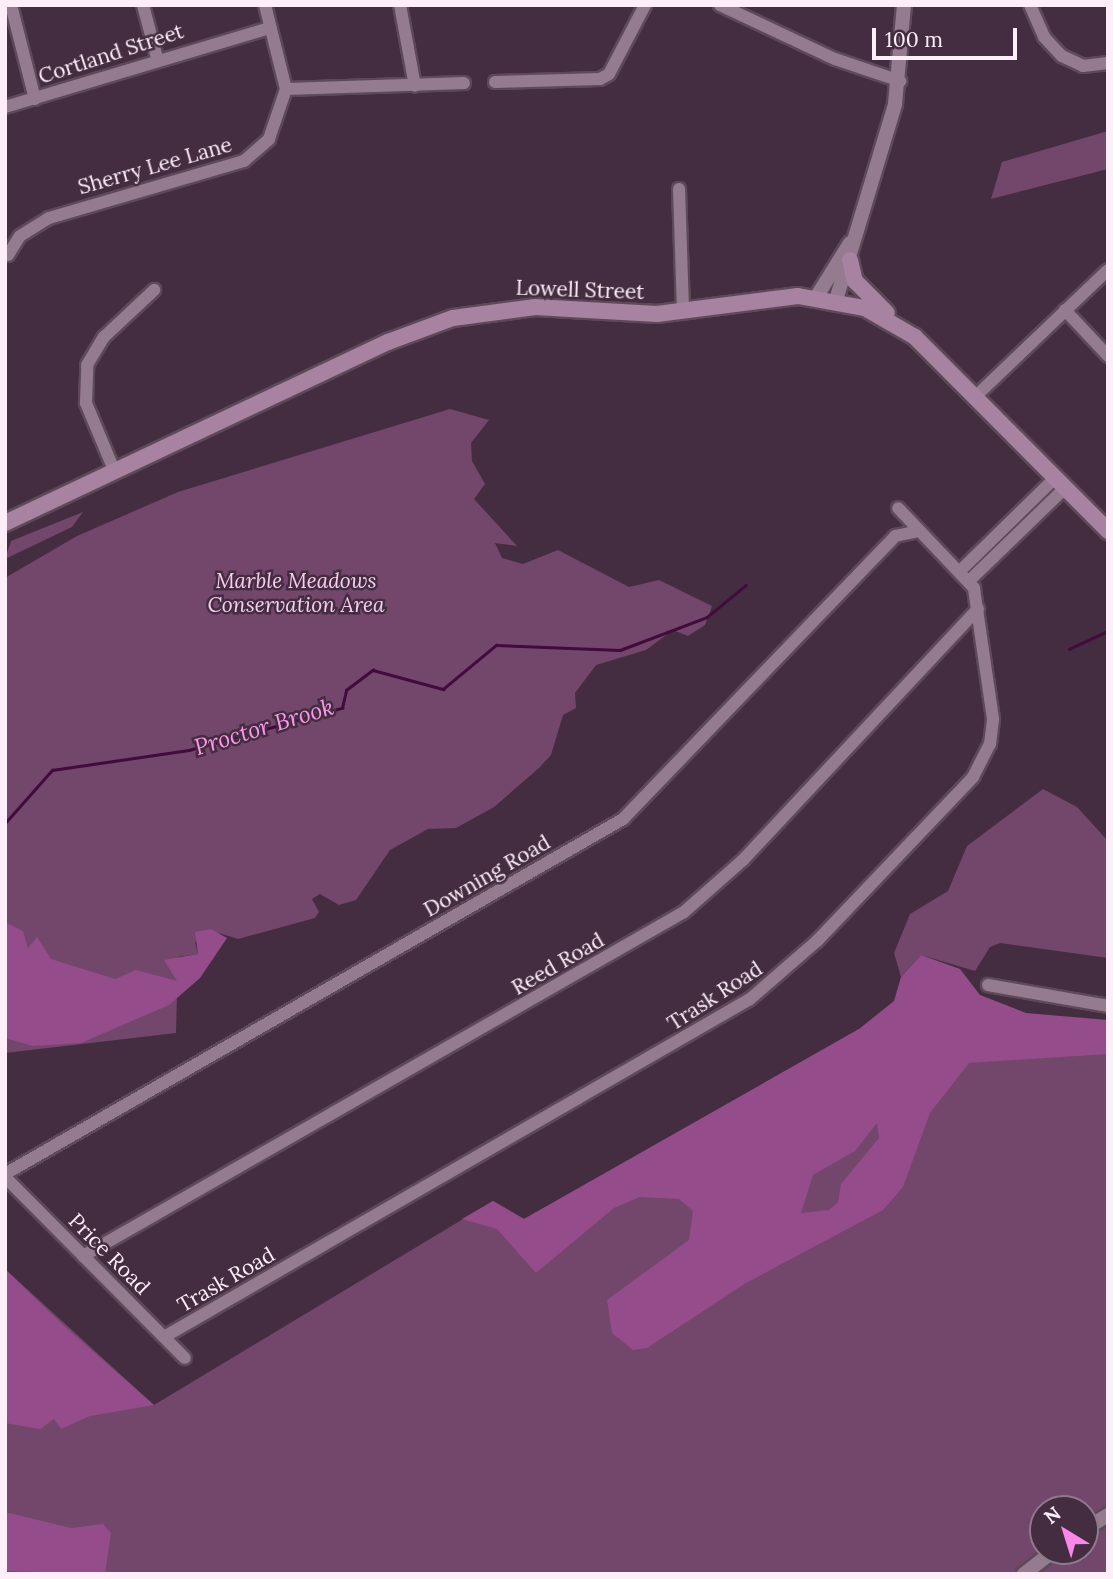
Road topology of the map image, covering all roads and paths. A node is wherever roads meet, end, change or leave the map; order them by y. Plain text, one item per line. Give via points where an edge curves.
1 (11, 5) edge
2 (143, 5) edge
3 (265, 5) edge
4 (400, 5) edge
5 (645, 5) edge
6 (720, 5) edge
7 (904, 5) edge
8 (1030, 5) edge
9 (270, 28) junction
10 (157, 58) junction
11 (1108, 63) edge
12 (900, 81) junction
13 (495, 82) dead end
14 (464, 83) dead end
15 (415, 86) junction
16 (286, 89) junction
17 (35, 99) junction
18 (5, 107) edge
19 (679, 189) dead end
20 (853, 239) junction
21 (8, 255) dead end
22 (850, 260) junction
23 (1108, 270) edge
24 (154, 290) dead end
25 (817, 296) junction
26 (836, 300) junction
27 (1065, 310) junction
28 (683, 311) junction
29 (899, 325) junction
30 (1108, 356) edge
31 (976, 397) junction
32 (114, 470) junction
33 (1060, 483) junction
34 (898, 508) dead end
35 (5, 523) edge
36 (919, 531) junction
37 (1108, 531) edge
38 (960, 571) junction
39 (970, 580) junction
40 (978, 609) junction
41 (988, 985) dead end
42 (1108, 1006) edge
43 (5, 1175) edge
44 (83, 1256) junction
45 (164, 1337) junction
46 (185, 1358) dead end

1 - 17 street
2 - 10 street
3 - 9 street
4 - 15 street
5 - 13 street via 609,74 600,79
6 - 12 street via 835,59
7 - 12 street
8 - 11 street via 1044,37 1062,56 1083,66
9 - 10 street, Cortland Street
9 - 16 street
10 - 17 street, Cortland Street
12 - 20 street
14 - 15 street
15 - 16 street
16 - 21 street, Sherry Lee Lane via 269,139 244,161 49,218 20,236
17 - 18 street, Cortland Street
19 - 28 street
20 - 22 street
20 - 25 street
22 - 26 street
22 - 29 main road via 861,289
23 - 27 street
24 - 32 street via 104,337 87,365 86,403
25 - 26 main road, Lowell Street
25 - 28 main road, Lowell Street
26 - 29 main road, Lowell Street
27 - 30 street
27 - 31 street
28 - 32 main road, Lowell Street via 515,308 453,318
29 - 31 main road, Lowell Street
31 - 33 main road, Lowell Street
32 - 35 main road, Lowell Street
33 - 37 main road, Lowell Street
33 - 38 street
33 - 39 street
34 - 36 street
36 - 38 street
36 - 43 street, Downing Road via 895,536 623,819
38 - 39 street
39 - 40 street, Trask Road
40 - 44 street, Reed Road via 743,860 684,912
40 - 45 street, Trask Road via 993,719 981,766 793,965 720,1019
41 - 42 street
43 - 44 street, Price Road
44 - 45 street, Price Road
45 - 46 street, Price Road

